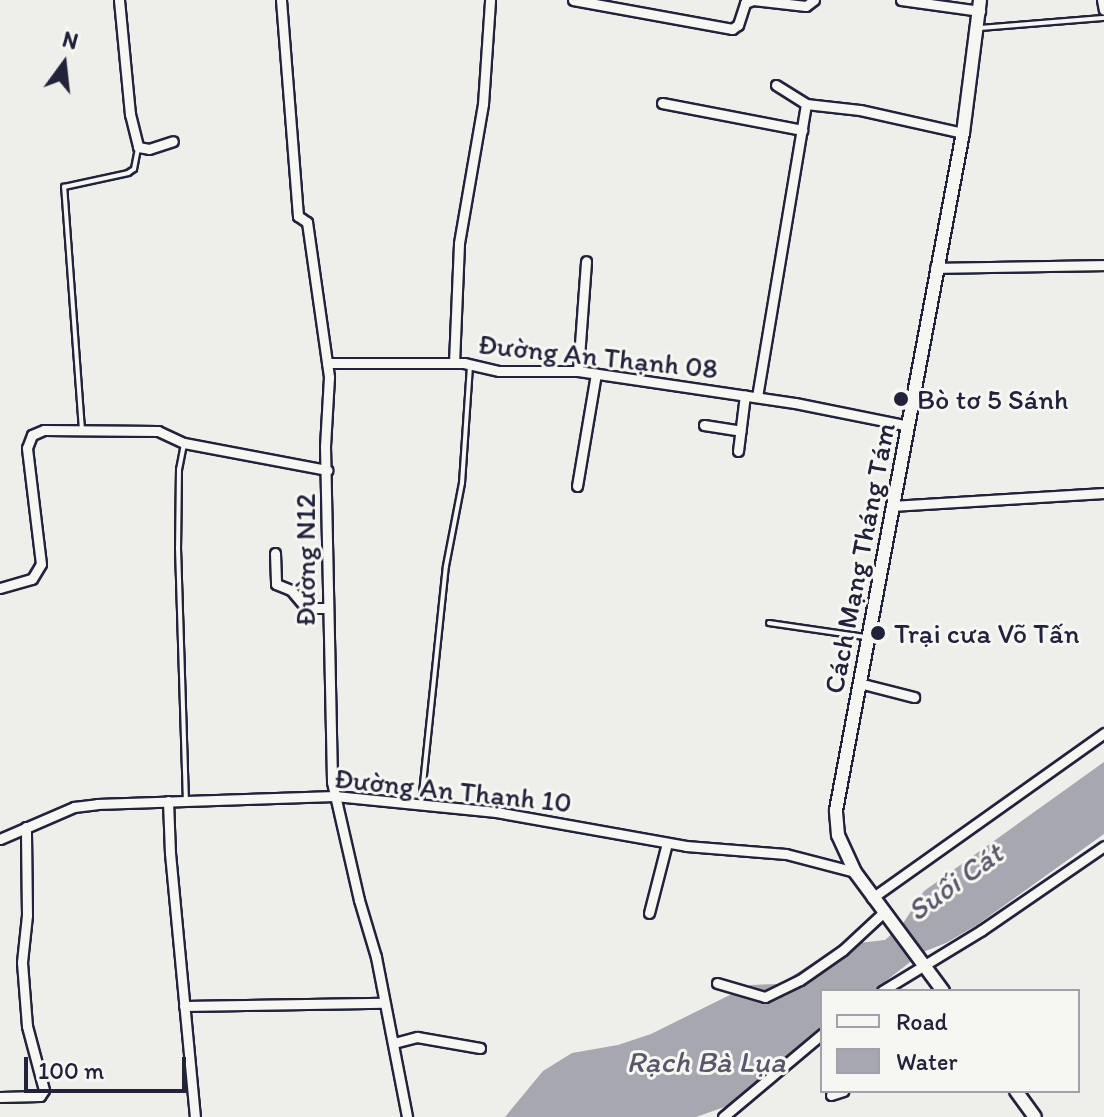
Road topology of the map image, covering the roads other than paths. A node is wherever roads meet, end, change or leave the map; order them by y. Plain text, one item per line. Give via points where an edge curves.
1 (119, 0) edge
2 (281, 0) edge
3 (490, 0) edge
4 (573, 0) edge
5 (814, 0) edge
6 (901, 0) edge
7 (1102, 0) edge
8 (635, 5) edge
9 (980, 6) edge
10 (1104, 10) edge
11 (1104, 18) edge
12 (979, 28) junction
13 (776, 85) dead end
14 (662, 103) dead end
15 (806, 104) junction
16 (802, 130) junction
17 (963, 133) junction
18 (173, 141) dead end
19 (138, 147) junction
20 (586, 261) dead end
21 (1104, 265) edge
22 (935, 268) junction
23 (327, 363) junction
24 (454, 363) junction
25 (470, 364) junction
26 (578, 371) junction
27 (596, 374) junction
28 (745, 395) junction
29 (757, 397) junction
30 (704, 425) dead end
31 (909, 426) junction
32 (82, 430) junction
33 (741, 431) junction
34 (184, 443) junction
35 (738, 451) dead end
36 (327, 470) junction
37 (577, 486) dead end
38 (1104, 493) edge
39 (892, 506) junction
40 (275, 553) dead end
41 (0, 588) edge
42 (328, 608) junction
43 (769, 623) dead end
44 (868, 637) junction
45 (859, 683) junction
46 (914, 697) dead end
47 (1104, 733) edge
48 (335, 796) junction
49 (168, 801) junction
50 (186, 801) junction
51 (421, 803) junction
52 (26, 827) junction
53 (0, 839) edge
54 (667, 843) junction
55 (1104, 846) edge
56 (855, 872) junction
57 (872, 898) junction
58 (649, 913) dead end
59 (887, 918) junction
60 (923, 964) junction
61 (717, 983) dead end
62 (885, 989) edge
63 (942, 989) edge
64 (384, 1003) junction
65 (184, 1006) junction
66 (820, 1036) edge
67 (402, 1040) junction
68 (480, 1048) dead end
69 (837, 1093) edge
70 (1017, 1093) edge
71 (831, 1095) dead end
72 (0, 1097) edge
73 (195, 1117) edge
74 (407, 1117) edge
75 (723, 1117) edge
76 (1035, 1117) edge

1 - 19 street
2 - 23 street, Đường N12 via 298,216 307,222
3 - 24 street via 483,104 459,243
4 - 8 street
5 - 8 street via 806,6 753,0 745,3 732,29
6 - 9 street
7 - 10 street
9 - 12 main road, Cách Mạng Tháng Tám
11 - 12 lane
12 - 17 main road, Cách Mạng Tháng Tám
13 - 15 street
14 - 16 street
15 - 16 street
15 - 17 street
16 - 29 street
17 - 22 main road, Cách Mạng Tháng Tám
18 - 19 street
19 - 32 lane via 134,169 128,173 64,187
20 - 26 street
21 - 22 street
22 - 31 main road, Cách Mạng Tháng Tám
23 - 24 street, Đường An Thạnh 08
23 - 36 street, Đường N12
24 - 25 street, Đường An Thạnh 08
25 - 26 street, Đường An Thạnh 08 via 499,371
25 - 51 lane via 462,483 446,566
26 - 27 street, Đường An Thạnh 08
27 - 28 street, Đường An Thạnh 08
27 - 37 street
28 - 29 street, Đường An Thạnh 08
28 - 33 street
29 - 31 street, Đường An Thạnh 08
30 - 33 street
31 - 39 main road, Cách Mạng Tháng Tám
32 - 34 street via 158,431
32 - 41 street via 44,430 28,439 41,564 32,579
33 - 35 street
34 - 36 street
34 - 50 lane via 178,548
36 - 42 street, Đường N12
38 - 39 street
39 - 44 main road, Cách Mạng Tháng Tám
40 - 42 street via 276,584 291,590 306,608
42 - 48 street, Đường N12
43 - 44 lane
44 - 45 main road, Cách Mạng Tháng Tám
45 - 46 street
45 - 56 main road, Cách Mạng Tháng Tám via 836,810 838,835
47 - 57 street
48 - 50 street, Đường An Thạnh 10
48 - 51 street, Đường An Thạnh 10
48 - 64 street, Đường N12
49 - 50 street, Đường An Thạnh 10
49 - 52 street, Đường An Thạnh 10 via 74,807
49 - 65 street
51 - 54 street, Đường An Thạnh 10
52 - 53 street, Đường An Thạnh 10
52 - 72 street via 22,962 27,1026 44,1090 40,1096
54 - 56 street, Đường An Thạnh 10 via 786,854
54 - 58 street
55 - 60 street
56 - 57 main road, Cách Mạng Tháng Tám
57 - 59 main road, Cách Mạng Tháng Tám
59 - 60 main road, Cách Mạng Tháng Tám
59 - 61 street via 800,980 765,997
60 - 62 street
60 - 63 main road
64 - 65 street
64 - 67 street, Đường N12
65 - 73 street
66 - 75 street
67 - 68 street
67 - 74 street, Đường N12
69 - 71 street
70 - 76 main road

